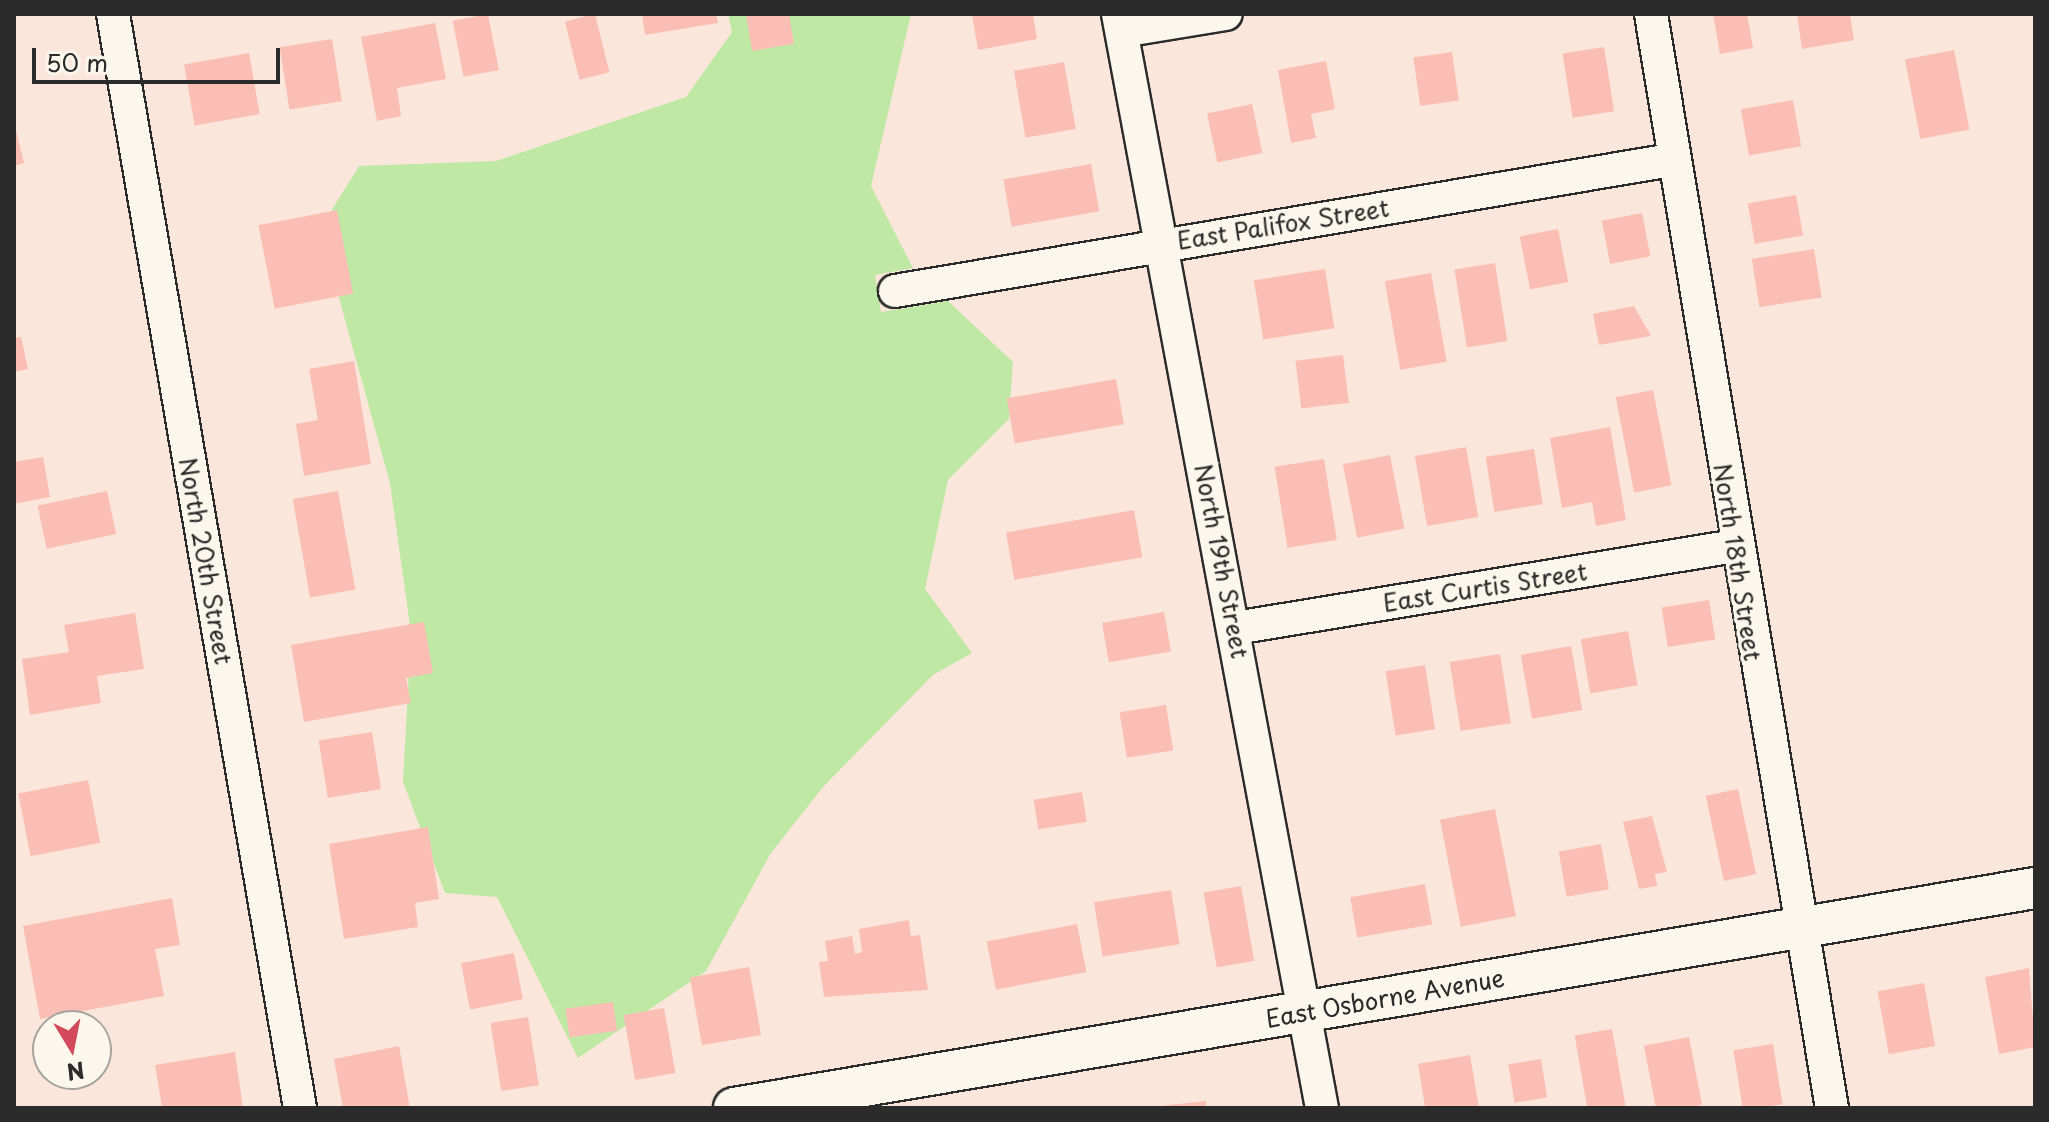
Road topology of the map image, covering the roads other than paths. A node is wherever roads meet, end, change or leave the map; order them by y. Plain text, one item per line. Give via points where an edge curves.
1 (113, 14) edge
2 (1226, 14) edge
3 (1651, 14) edge
4 (1120, 22) edge
5 (1671, 160) junction
6 (1162, 244) junction
7 (895, 291) dead end
8 (1735, 546) junction
9 (1235, 628) junction
10 (2035, 888) edge
11 (1799, 928) junction
12 (1306, 1012) junction
13 (300, 1108) edge
14 (734, 1108) edge
15 (1322, 1108) edge
16 (1832, 1108) edge

1 - 13 street, North 20th Street
2 - 4 street
3 - 5 street, North 18th Street
4 - 6 street, North 19th Street
5 - 6 street, East Palifox Street
5 - 8 street, North 18th Street
6 - 7 street, East Palifox Street
6 - 9 street, North 19th Street
8 - 9 street, East Curtis Street
8 - 11 street, North 18th Street
9 - 12 street, North 19th Street
10 - 11 street, East Osborne Avenue
11 - 12 street, East Osborne Avenue
11 - 16 street, North 18th Street
12 - 14 street, East Osborne Avenue
12 - 15 street, North 19th Street

